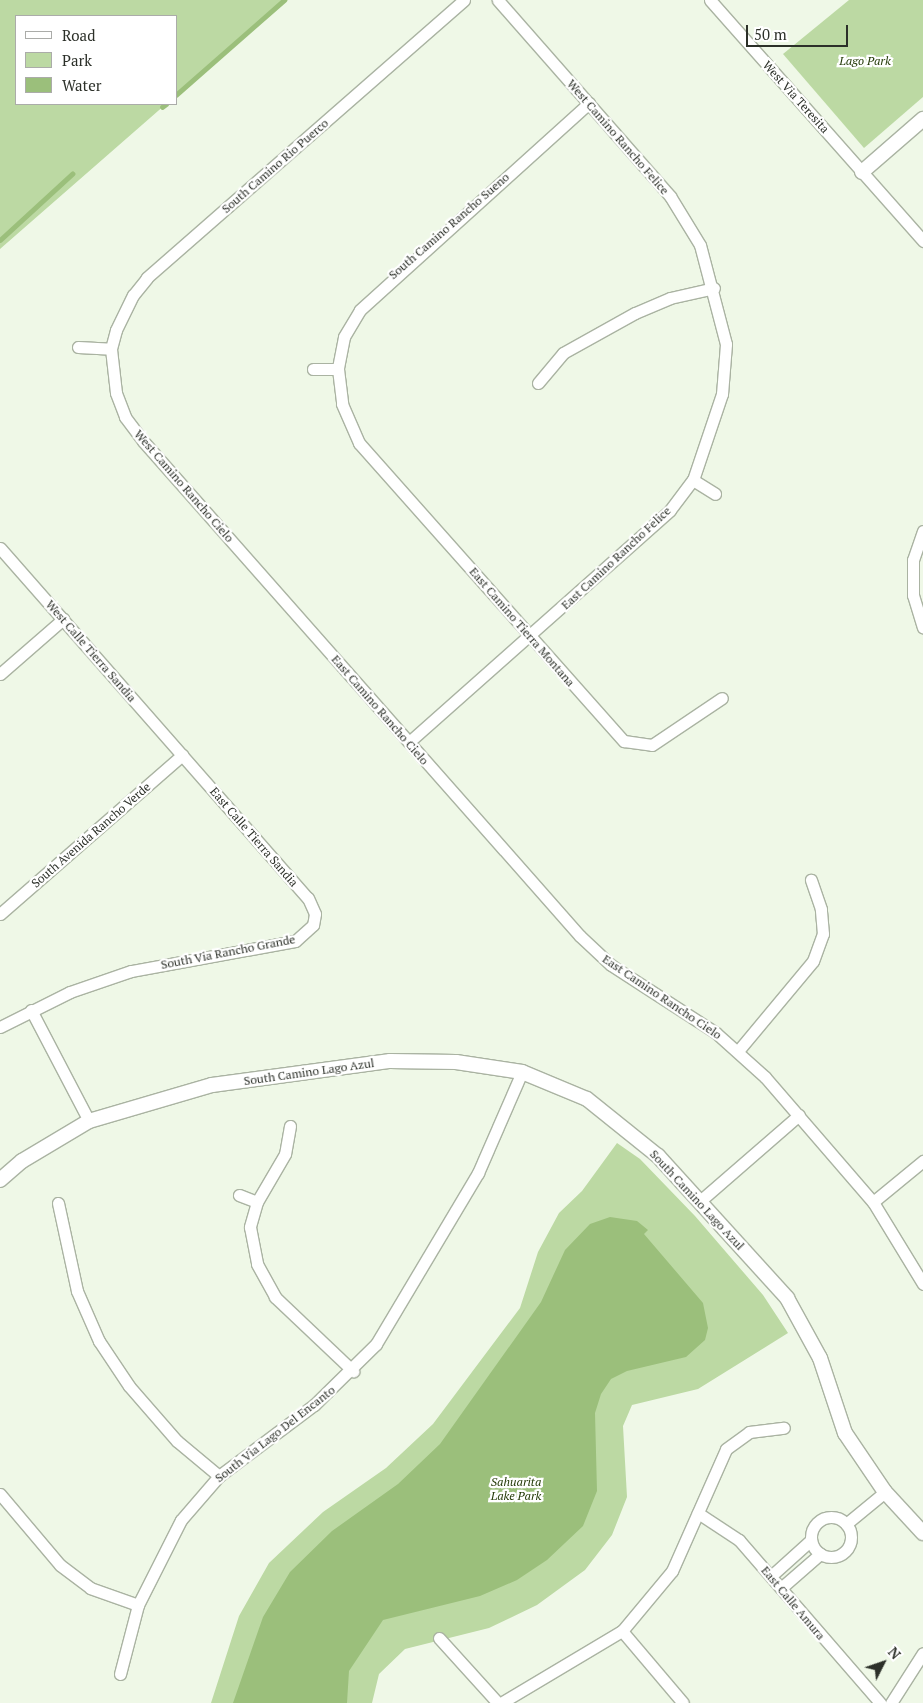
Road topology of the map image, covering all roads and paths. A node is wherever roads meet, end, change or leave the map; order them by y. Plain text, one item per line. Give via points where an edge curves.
1 (464, 0) edge
2 (498, 0) edge
3 (710, 0) edge
4 (588, 103) junction
5 (923, 119) edge
6 (862, 172) junction
7 (923, 241) edge
8 (714, 288) junction
9 (78, 347) dead end
10 (112, 349) junction
11 (313, 369) dead end
12 (338, 369) junction
13 (538, 383) dead end
14 (693, 480) junction
15 (715, 494) dead end
16 (412, 502) joint
17 (923, 531) edge
18 (0, 548) edge
19 (290, 607) joint
20 (63, 619) junction
21 (923, 628) edge
22 (530, 636) junction
23 (0, 674) edge
24 (722, 698) dead end
25 (409, 742) junction
26 (182, 755) junction
27 (811, 880) dead end
28 (0, 914) edge
29 (313, 925) joint
30 (32, 1010) junction
31 (0, 1027) edge
32 (738, 1051) junction
33 (522, 1072) junction
34 (799, 1114) junction
35 (89, 1121) junction
36 (290, 1126) dead end
37 (923, 1161) edge
38 (0, 1180) edge
39 (239, 1195) dead end
40 (700, 1201) junction
41 (256, 1202) junction
42 (873, 1202) junction
43 (58, 1203) dead end
44 (923, 1284) edge
45 (353, 1371) junction
46 (784, 1428) dead end
47 (219, 1476) junction
48 (885, 1492) junction
49 (0, 1494) edge
50 (698, 1513) junction
51 (846, 1524) junction
52 (923, 1533) edge
53 (811, 1540) junction
54 (820, 1554) junction
55 (771, 1576) junction
56 (781, 1588) junction
57 (138, 1604) junction
58 (622, 1631) junction
59 (439, 1638) dead end
60 (923, 1653) edge
61 (120, 1674) dead end
62 (500, 1703) edge
63 (683, 1703) edge
64 (880, 1703) edge
65 (891, 1703) edge

1 - 10 street, South Camino Rio Puerco via 147,278 122,314
2 - 4 street, West Camino Rancho Felice
3 - 6 street, West Via Teresita
4 - 8 street, West Camino Rancho Felice via 670,196 700,245
4 - 12 street, South Camino Rancho Sueno via 377,290 344,337
5 - 6 street
6 - 7 street, West Via Teresita
8 - 13 street via 635,313 562,353
8 - 14 street, East Camino Rancho Felice via 726,344 722,394
9 - 10 street
10 - 19 street, West Camino Rancho Cielo via 116,392 125,417
11 - 12 street
12 - 16 street, South Camino Rancho Sueno via 342,404 359,443
14 - 15 street
14 - 22 street, East Camino Rancho Felice via 639,540
16 - 22 street, East Camino Tierra Montana
17 - 21 street via 914,560 913,595
18 - 20 street, West Calle Tierra Sandia
19 - 25 street, East Camino Rancho Cielo
20 - 23 street
20 - 26 street, West Calle Tierra Sandia
22 - 24 street, East Camino Tierra Montana via 613,730 638,746 652,745
22 - 25 street, East Camino Rancho Felice
25 - 32 street, East Camino Rancho Cielo via 586,942 611,965
26 - 28 street, South Avenida Rancho Verde
26 - 29 street, East Calle Tierra Sandia via 308,898 315,914
27 - 32 street via 821,909 823,934 812,961
29 - 30 street, South Via Rancho Grande via 296,941 131,971
30 - 31 street, South Via Rancho Grande
30 - 35 street
32 - 34 street, East Camino Rancho Cielo
33 - 35 street, South Camino Lago Azul via 456,1062 390,1061 212,1086
33 - 40 street, South Camino Lago Azul via 587,1099 658,1156
33 - 45 street, South Via Lago Del Encanto via 478,1173 400,1310
34 - 40 street
34 - 42 street, East Camino Rancho Cielo
35 - 38 street, South Camino Lago Azul via 22,1161
36 - 41 street via 285,1154
37 - 42 street
39 - 41 street
40 - 48 street, South Camino Lago Azul via 787,1298 820,1358 845,1433
41 - 45 street via 250,1227 261,1273 276,1297
42 - 44 street, East Camino Rancho Cielo
43 - 47 street via 77,1291 100,1341 129,1386 176,1441
45 - 47 street, South Via Lago Del Encanto
46 - 50 street via 749,1432 726,1449 712,1473
47 - 57 street, South Via Lago Del Encanto via 181,1520
48 - 51 street
48 - 52 street, South Camino Lago Azul
49 - 57 street via 60,1565 90,1588
50 - 55 street, East Calle Amura via 739,1540
50 - 58 street via 672,1571
51 - 53 street via 835,1517 821,1519 812,1529
51 - 54 street via 851,1536 848,1548 838,1556
53 - 54 street
53 - 55 street
54 - 56 street
55 - 56 street, East Calle Amura
56 - 64 street, East Calle Amura
57 - 61 street, South Via Lago Del Encanto
58 - 62 street
58 - 63 street
59 - 62 street
60 - 65 street

